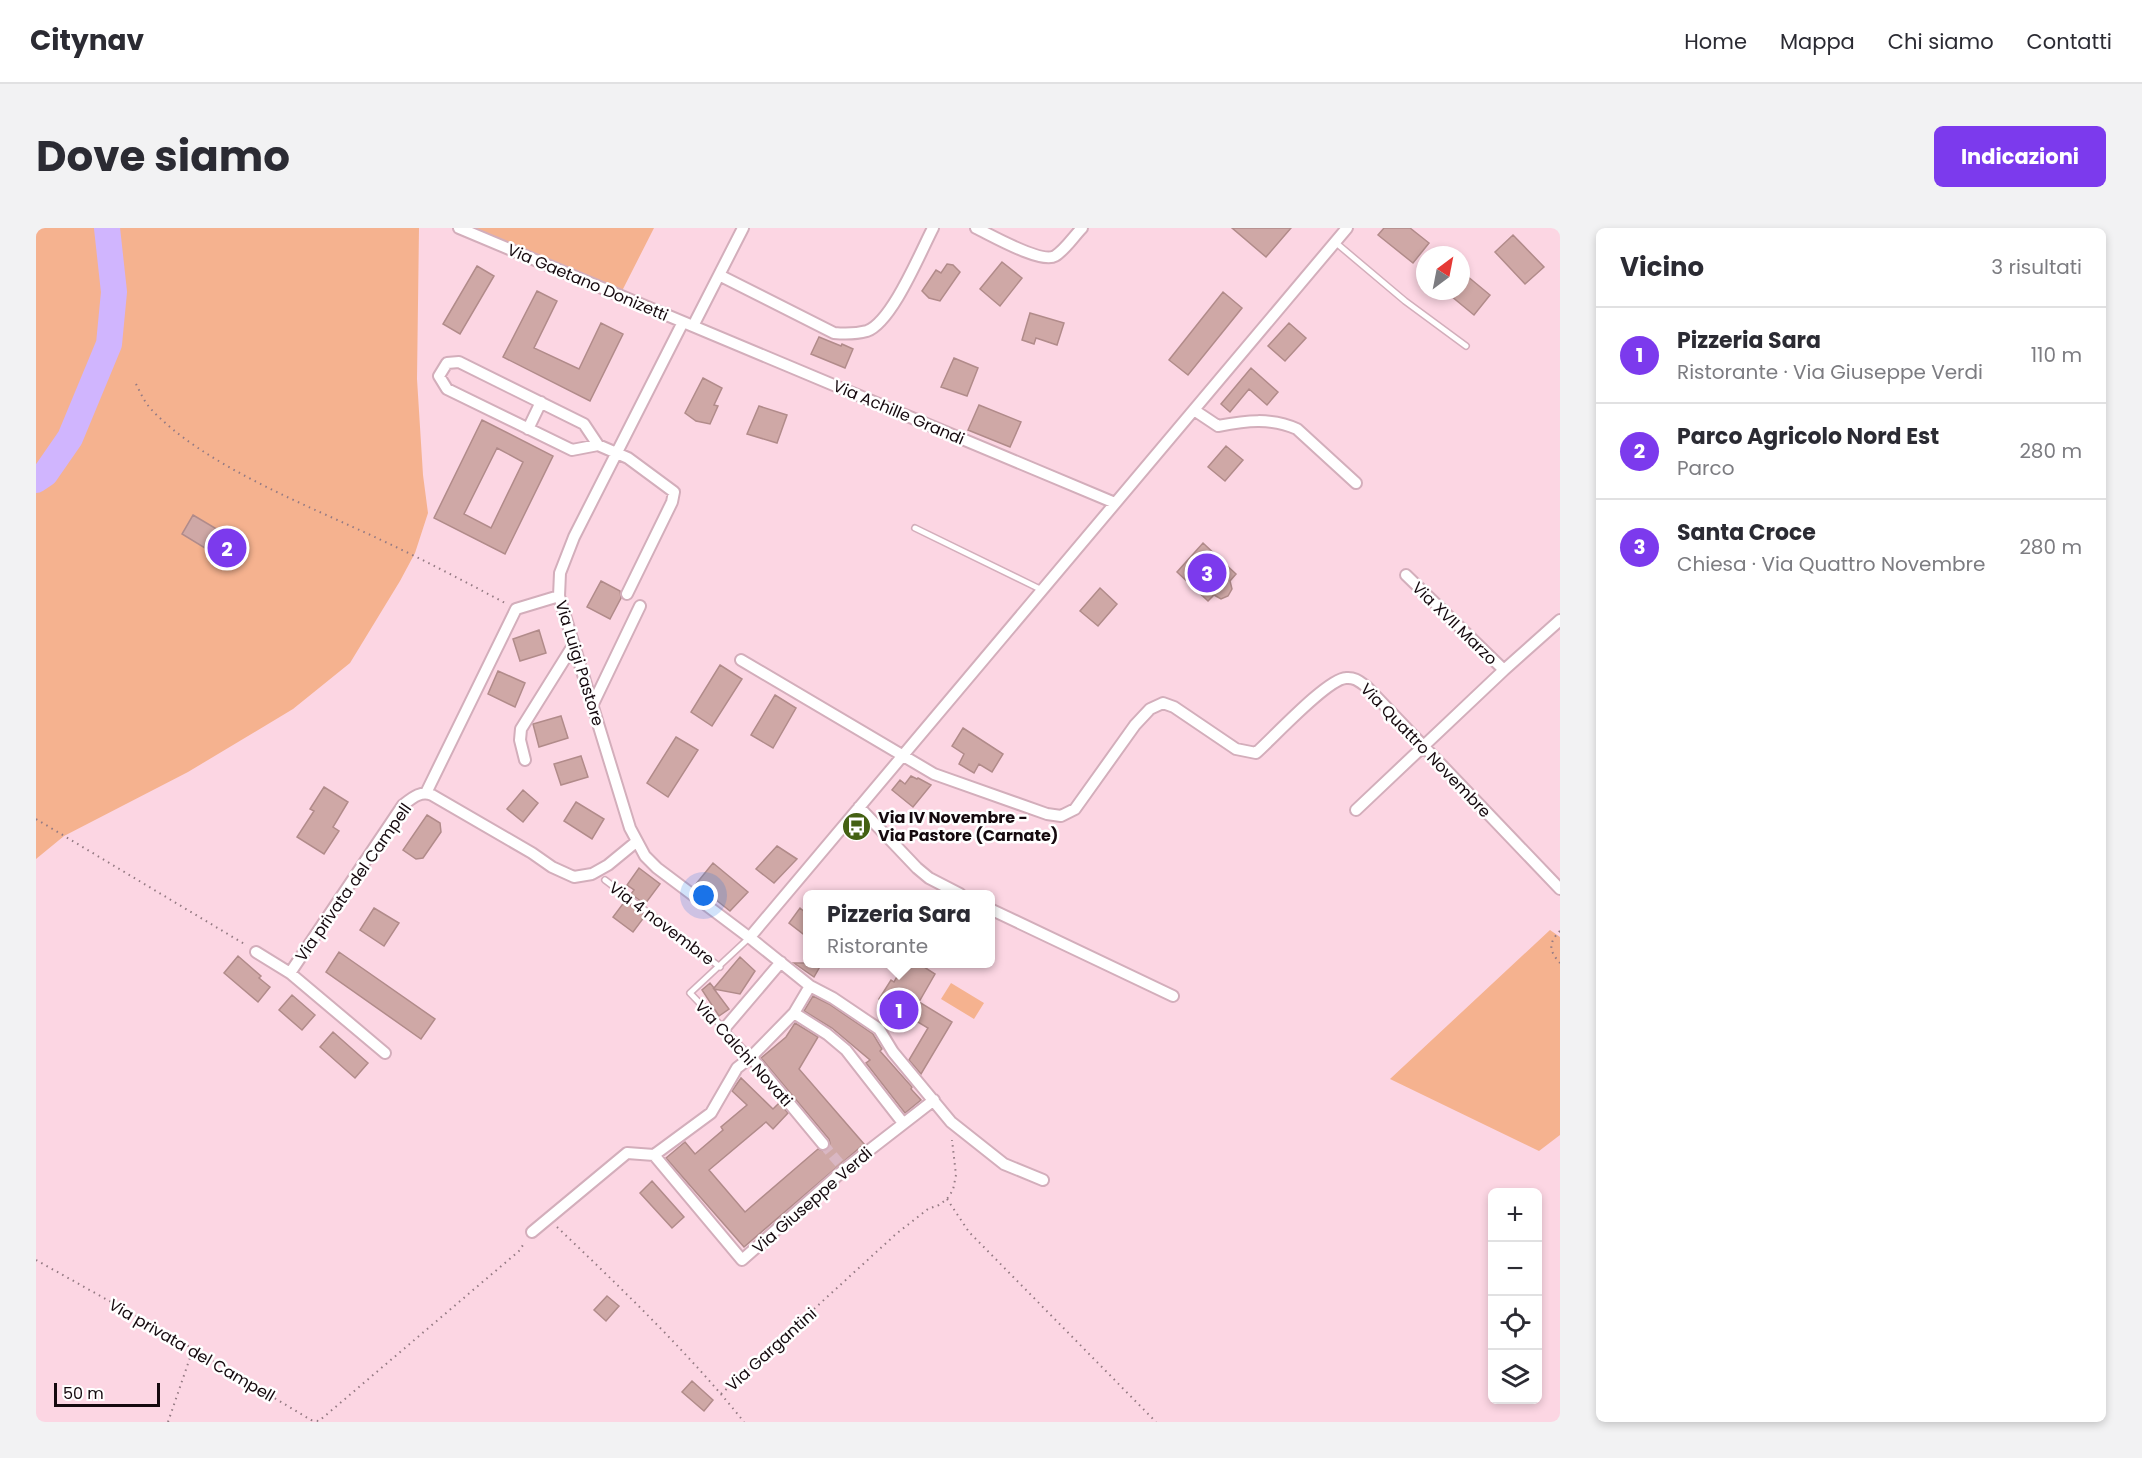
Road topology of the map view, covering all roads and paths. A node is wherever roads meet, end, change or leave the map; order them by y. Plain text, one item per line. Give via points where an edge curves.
1 (459, 228) edge
2 (743, 228) edge
3 (933, 228) edge
4 (976, 228) edge
5 (1082, 228) edge
6 (1347, 228) edge
7 (1335, 242) junction
8 (719, 275) junction
9 (688, 324) junction
10 (1466, 346) dead end
11 (136, 384) dead end
12 (541, 402) junction
13 (1194, 410) junction
14 (528, 429) junction
15 (598, 445) junction
16 (617, 453) junction
17 (1356, 483) dead end
18 (1115, 503) junction
19 (915, 528) dead end
20 (1406, 575) dead end
21 (1042, 590) junction
22 (627, 594) dead end
23 (559, 596) junction
24 (640, 606) dead end
25 (516, 609) junction
26 (1560, 620) edge
27 (574, 644) junction
28 (741, 660) dead end
29 (1504, 670) junction
30 (593, 704) junction
31 (1423, 746) junction
32 (903, 755) junction
33 (525, 760) dead end
34 (426, 793) junction
35 (859, 807) junction
36 (1356, 810) dead end
37 (36, 819) edge
38 (636, 842) junction
39 (605, 880) dead end
40 (1560, 889) edge
41 (952, 890) edge
42 (995, 911) edge
43 (1560, 931) edge
44 (750, 937) junction
45 (256, 952) joint
46 (781, 962) junction
47 (1560, 963) edge
48 (720, 967) junction
49 (290, 973) junction
50 (810, 986) junction
51 (1173, 996) dead end
52 (794, 1013) junction
53 (724, 1029) junction
54 (385, 1053) dead end
55 (751, 1057) junction
56 (934, 1101) junction
57 (951, 1122) junction
58 (903, 1123) junction
59 (824, 1144) tunnel mouth
60 (654, 1155) junction
61 (1043, 1180) dead end
62 (947, 1199) junction
63 (549, 1219) junction
64 (532, 1232) joint
65 (36, 1260) edge
66 (193, 1349) junction
67 (721, 1394) junction
68 (168, 1422) edge
69 (744, 1422) edge
70 (1156, 1422) edge

1 - 9 street, Via Gaetano Donizetti
2 - 8 street
3 - 8 street via 897,298 881,321 868,330 834,333
4 - 5 street via 1048,258 1057,255
6 - 7 street
7 - 10 lane
7 - 13 street
8 - 9 street
9 - 16 street, Via Luigi Pastore
9 - 18 street, Via Achille Grandi
11 - 25 path via 149,407 205,452
12 - 14 street
12 - 14 street via 459,362 447,363 440,376 447,388
12 - 15 street via 584,424
13 - 17 street via 1218,426 1264,420 1285,423 1297,429
13 - 18 street
14 - 15 street via 572,450
15 - 16 street
16 - 22 street via 674,492
16 - 23 street, Via Luigi Pastore via 566,555
18 - 21 street
19 - 21 lane
20 - 29 street, Via XVII Marzo
21 - 32 street
23 - 25 street
23 - 27 street, Via Luigi Pastore
24 - 30 street
25 - 34 street
26 - 29 street, Via XVII Marzo
27 - 30 street, Via Luigi Pastore
27 - 33 street via 521,729
28 - 32 street, Via Quattro Novembre
29 - 31 street, Via XVII Marzo
30 - 38 street, Via Luigi Pastore
31 - 32 street, Via Quattro Novembre via 1367,687 1356,678 1344,678 1328,686 1256,753 1236,749 1174,707 1163,703 1150,709 1074,809 1061,816 934,774
31 - 36 street, Via XVII Marzo
31 - 40 street, Via Quattro Novembre
32 - 35 street
34 - 38 street, Via privata del Campell via 574,877 608,866
34 - 49 street, Via privata del Campell via 403,805
35 - 41 street via 917,868
35 - 44 street
37 - 45 path
38 - 44 street, Via Luigi Pastore via 657,868
39 - 48 lane, Via 4 novembre
42 - 51 street
43 - 47 path via 1550,946
44 - 46 street
44 - 48 lane
45 - 49 street, Via privata del Campell
46 - 50 street
46 - 53 street
48 - 53 lane, Via Calchi Novati via 690,993
49 - 54 street, Via privata del Campell
50 - 52 street
50 - 56 street via 879,1029
52 - 55 street
52 - 58 street via 846,1050
53 - 55 lane, Via Calchi Novati
55 - 59 street, Via Calchi Novati
55 - 60 street via 737,1068 711,1113
56 - 57 street
56 - 58 street, Via Giuseppe Verdi
57 - 61 street via 1004,1164
57 - 62 path via 956,1175
58 - 60 street, Via Giuseppe Verdi via 842,1167 742,1260
60 - 63 street via 627,1154
62 - 67 path, Via Gargantini via 896,1234
62 - 70 path via 976,1240
63 - 64 street
63 - 67 path, Via Gargantini
64 - 66 path, Via privata del Campell via 519,1251 319,1421 311,1420
65 - 66 path, Via privata del Campell
66 - 68 path
67 - 69 path

